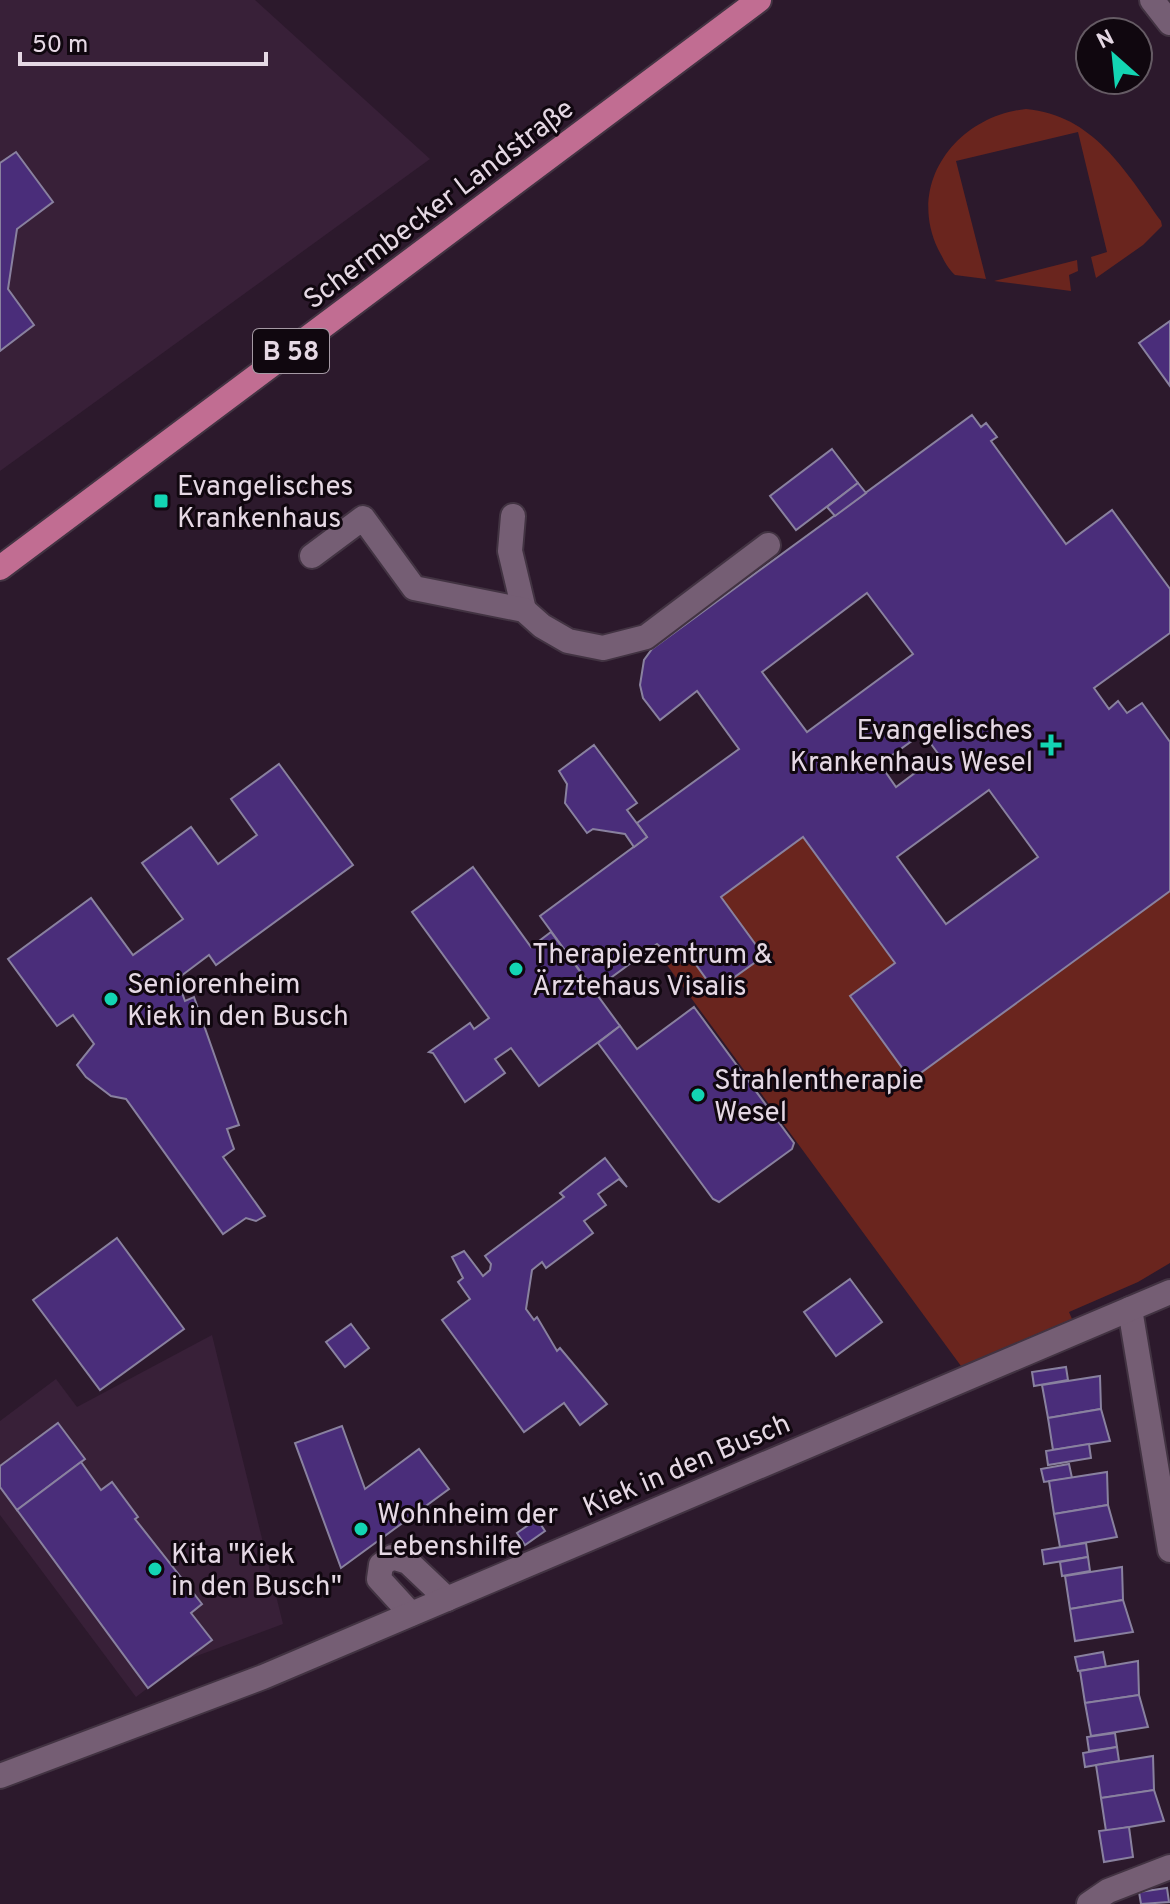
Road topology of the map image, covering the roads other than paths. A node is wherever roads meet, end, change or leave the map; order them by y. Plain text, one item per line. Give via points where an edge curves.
1 (759, 0) edge
2 (1152, 0) edge
3 (1170, 23) edge
4 (513, 516) dead end
5 (768, 545) dead end
6 (312, 556) dead end
7 (0, 568) edge
8 (524, 610) junction
9 (1170, 1292) edge
10 (1130, 1309) junction
11 (1170, 1550) edge
12 (447, 1599) junction
13 (411, 1614) junction
14 (0, 1776) edge
15 (1170, 1867) edge
16 (1089, 1904) edge

1 - 7 main road, Schermbecker Landstraße / B 58
2 - 3 street
4 - 8 street via 510,551
5 - 8 street via 646,637 603,648 568,641
6 - 8 street via 363,518 414,588
9 - 10 street, Kiek in den Busch
10 - 11 street
10 - 12 street, Kiek in den Busch
12 - 13 street, Kiek in den Busch
12 - 13 street via 408,1562 392,1557 381,1565 379,1579
13 - 14 street, Kiek in den Busch via 263,1677
15 - 16 street

